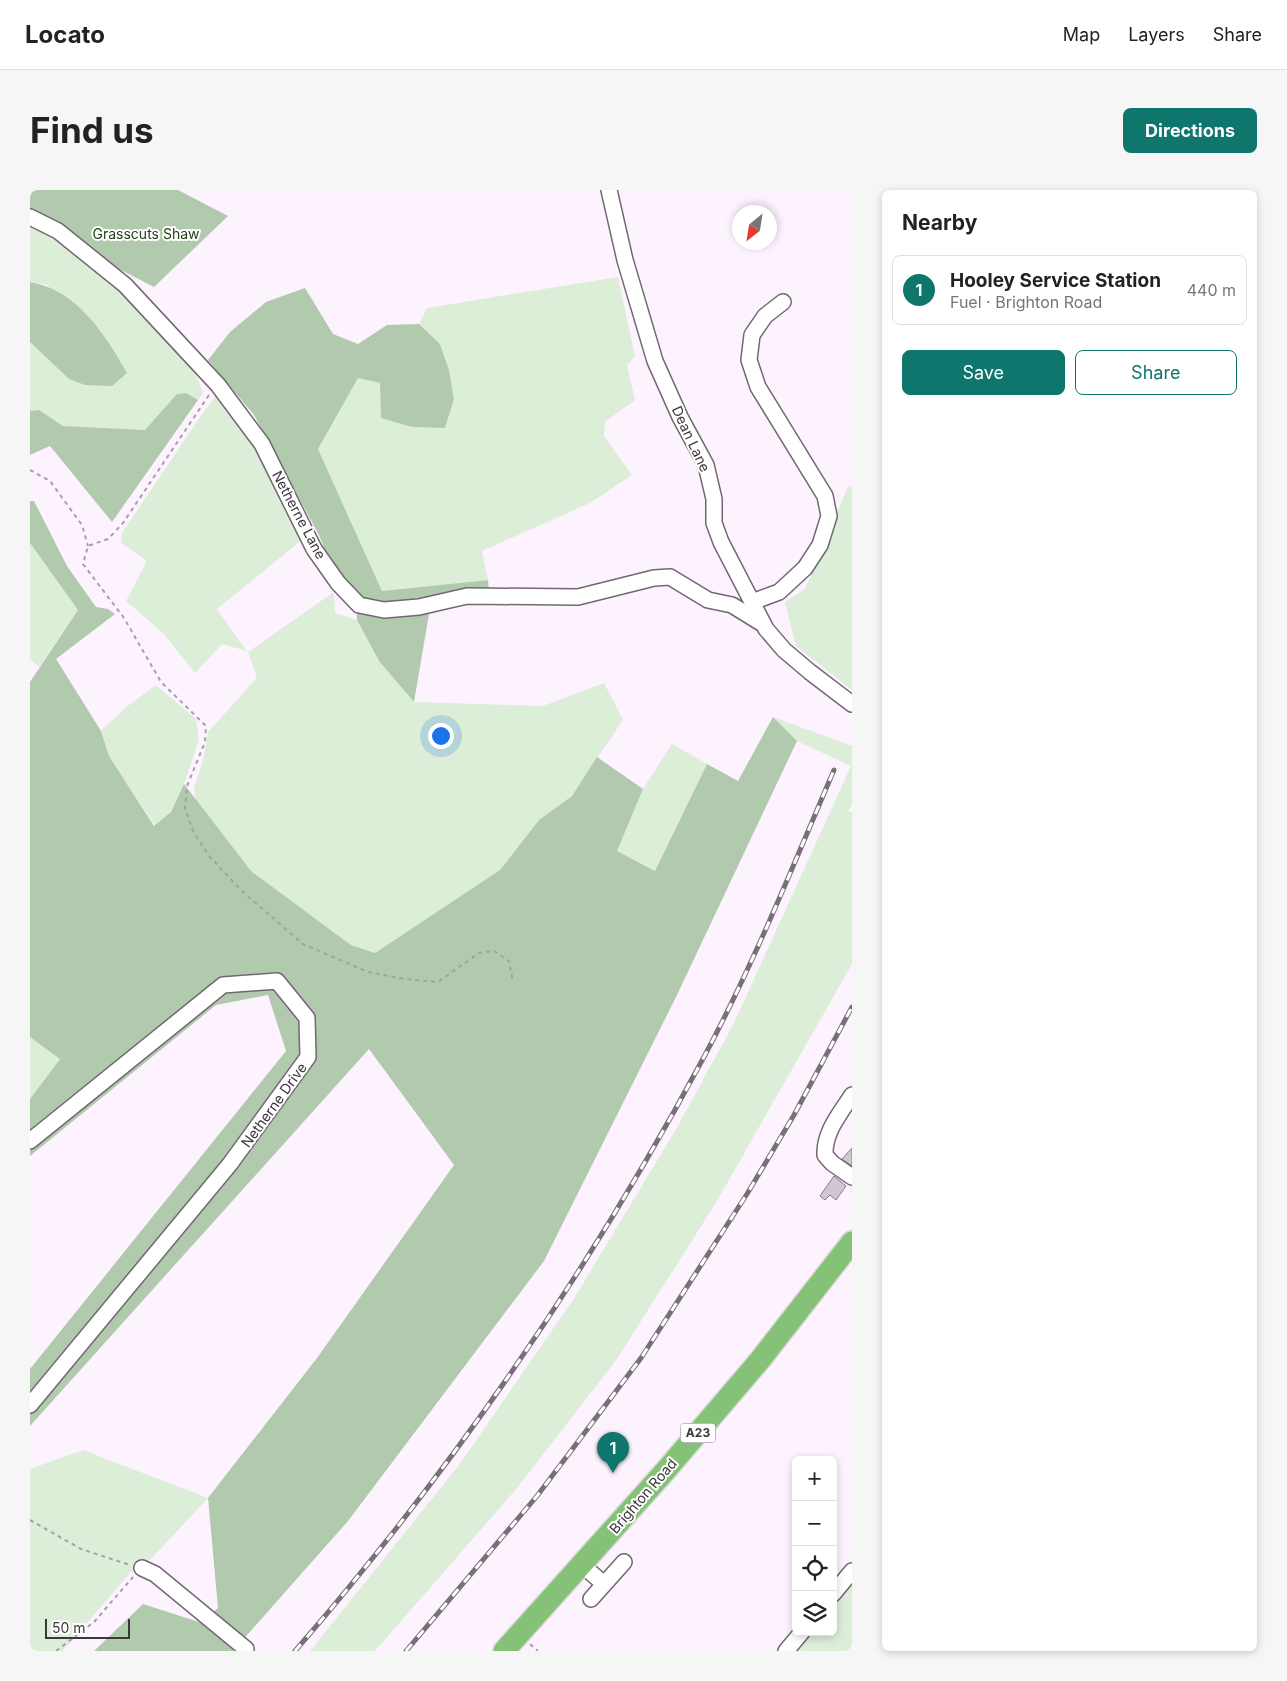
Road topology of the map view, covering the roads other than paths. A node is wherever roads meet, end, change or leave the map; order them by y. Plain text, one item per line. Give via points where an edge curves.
1 (609, 190) edge
2 (30, 217) edge
3 (783, 302) dead end
4 (752, 602) junction
5 (760, 623) junction
6 (852, 704) edge
7 (852, 1095) edge
8 (30, 1141) edge
9 (852, 1177) edge
10 (852, 1242) edge
11 (30, 1406) edge
12 (624, 1562) dead end
13 (582, 1565) junction
14 (142, 1568) road end
15 (852, 1571) edge
16 (604, 1584) junction
17 (835, 1591) edge
18 (591, 1599) dead end
19 (799, 1636) edge
20 (246, 1649) dead end
21 (504, 1651) edge
22 (786, 1651) edge

1 - 4 street, Dean Lane via 625,260 655,360 680,417 706,464 714,499 714,523
2 - 5 street, Netherne Lane via 58,231 125,285 218,385 262,444 314,549 338,583 359,605 384,610 420,607 467,596 578,597 670,577 708,600 732,605
3 - 4 street via 764,316 752,335 749,360 758,387 825,496 829,516 820,545 805,568 779,592
4 - 5 street, Dean Lane
5 - 6 street, Dean Lane via 784,650
7 - 9 street via 825,1144 825,1155
8 - 11 street, Netherne Drive via 223,986 277,981 307,1018 308,1057 230,1164
10 - 13 highway, Brighton Road / A23 via 760,1360
12 - 16 street
13 - 16 street
13 - 21 highway, Brighton Road / A23
14 - 20 street via 155,1574
15 - 17 street
16 - 18 street
19 - 22 street

